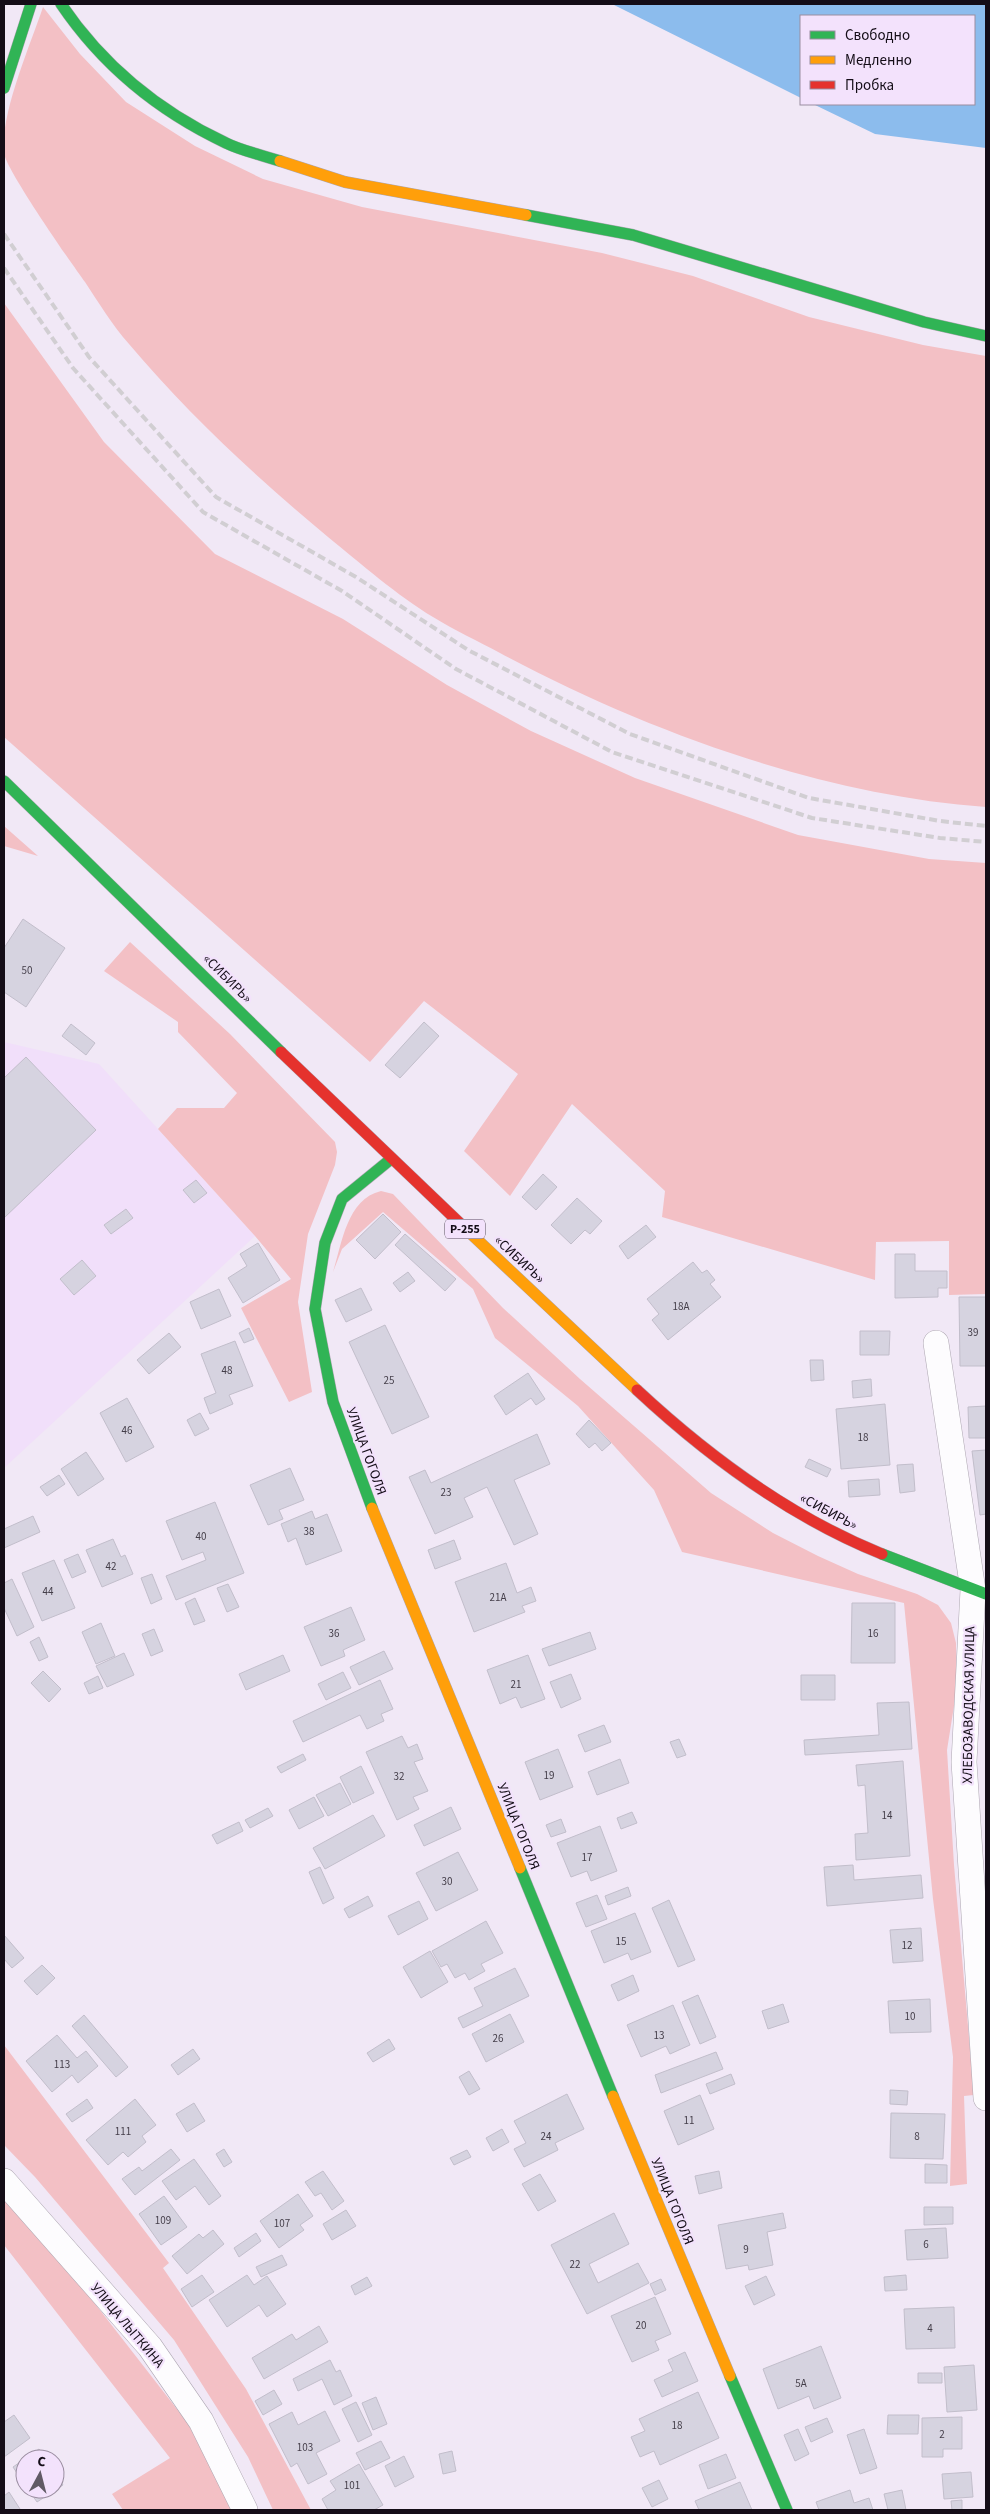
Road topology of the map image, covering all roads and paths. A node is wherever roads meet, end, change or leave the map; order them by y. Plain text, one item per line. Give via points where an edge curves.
1 (31, 4) edge
2 (60, 4) edge
3 (4, 88) edge
4 (986, 336) edge
5 (4, 781) edge
6 (390, 1159) junction
7 (936, 1343) dead end
8 (979, 1592) edge
9 (986, 2098) edge
10 (4, 2181) edge
11 (245, 2510) edge
12 (787, 2510) edge

1 - 3 main road
2 - 4 main road via 106,62 136,88 183,120 227,144 345,182 633,235 924,322
5 - 6 main road, «СИБИРЬ» / Р-255
6 - 8 main road, «СИБИРЬ» / Р-255 via 660,1411 741,1477 820,1526
6 - 12 main road, УЛИЦА ГОГОЛЯ via 342,1199 325,1243 315,1309 334,1402 373,1510
7 - 8 street, ХЛЕБОЗАВОДСКАЯ УЛИЦА
8 - 9 street, ХЛЕБОЗАВОДСКАЯ УЛИЦА via 964,1762
10 - 11 street, УЛИЦА ЛЫТКИНА via 150,2347 201,2422

